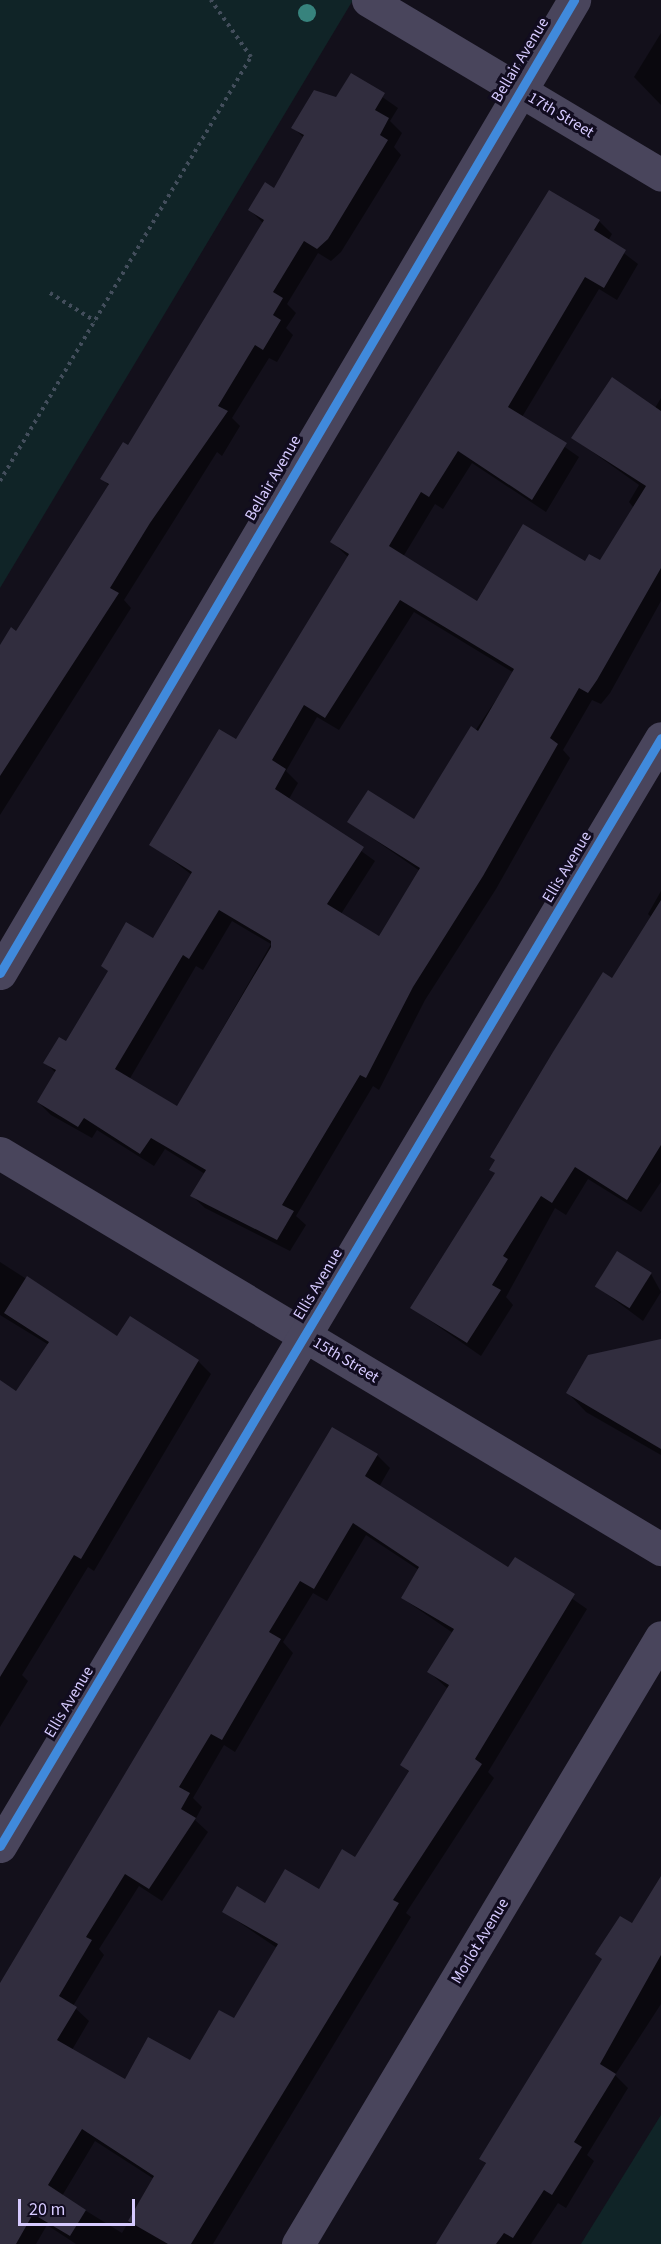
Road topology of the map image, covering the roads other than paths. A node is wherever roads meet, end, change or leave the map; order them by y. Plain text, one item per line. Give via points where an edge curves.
1 (368, 0) edge
2 (574, 0) edge
3 (519, 90) junction
4 (661, 175) edge
5 (661, 738) edge
6 (0, 973) edge
7 (0, 1153) edge
8 (304, 1335) junction
9 (661, 1550) edge
10 (661, 1637) edge
11 (0, 1846) edge
12 (298, 2244) edge

1 - 3 street, 17th Street
2 - 3 street, Bellair Avenue
3 - 4 street, 17th Street
3 - 6 street, Bellair Avenue
5 - 8 street, Ellis Avenue
7 - 8 street, 15th Street
8 - 9 street, 15th Street
8 - 11 street, Ellis Avenue
10 - 12 street, Morlot Avenue

